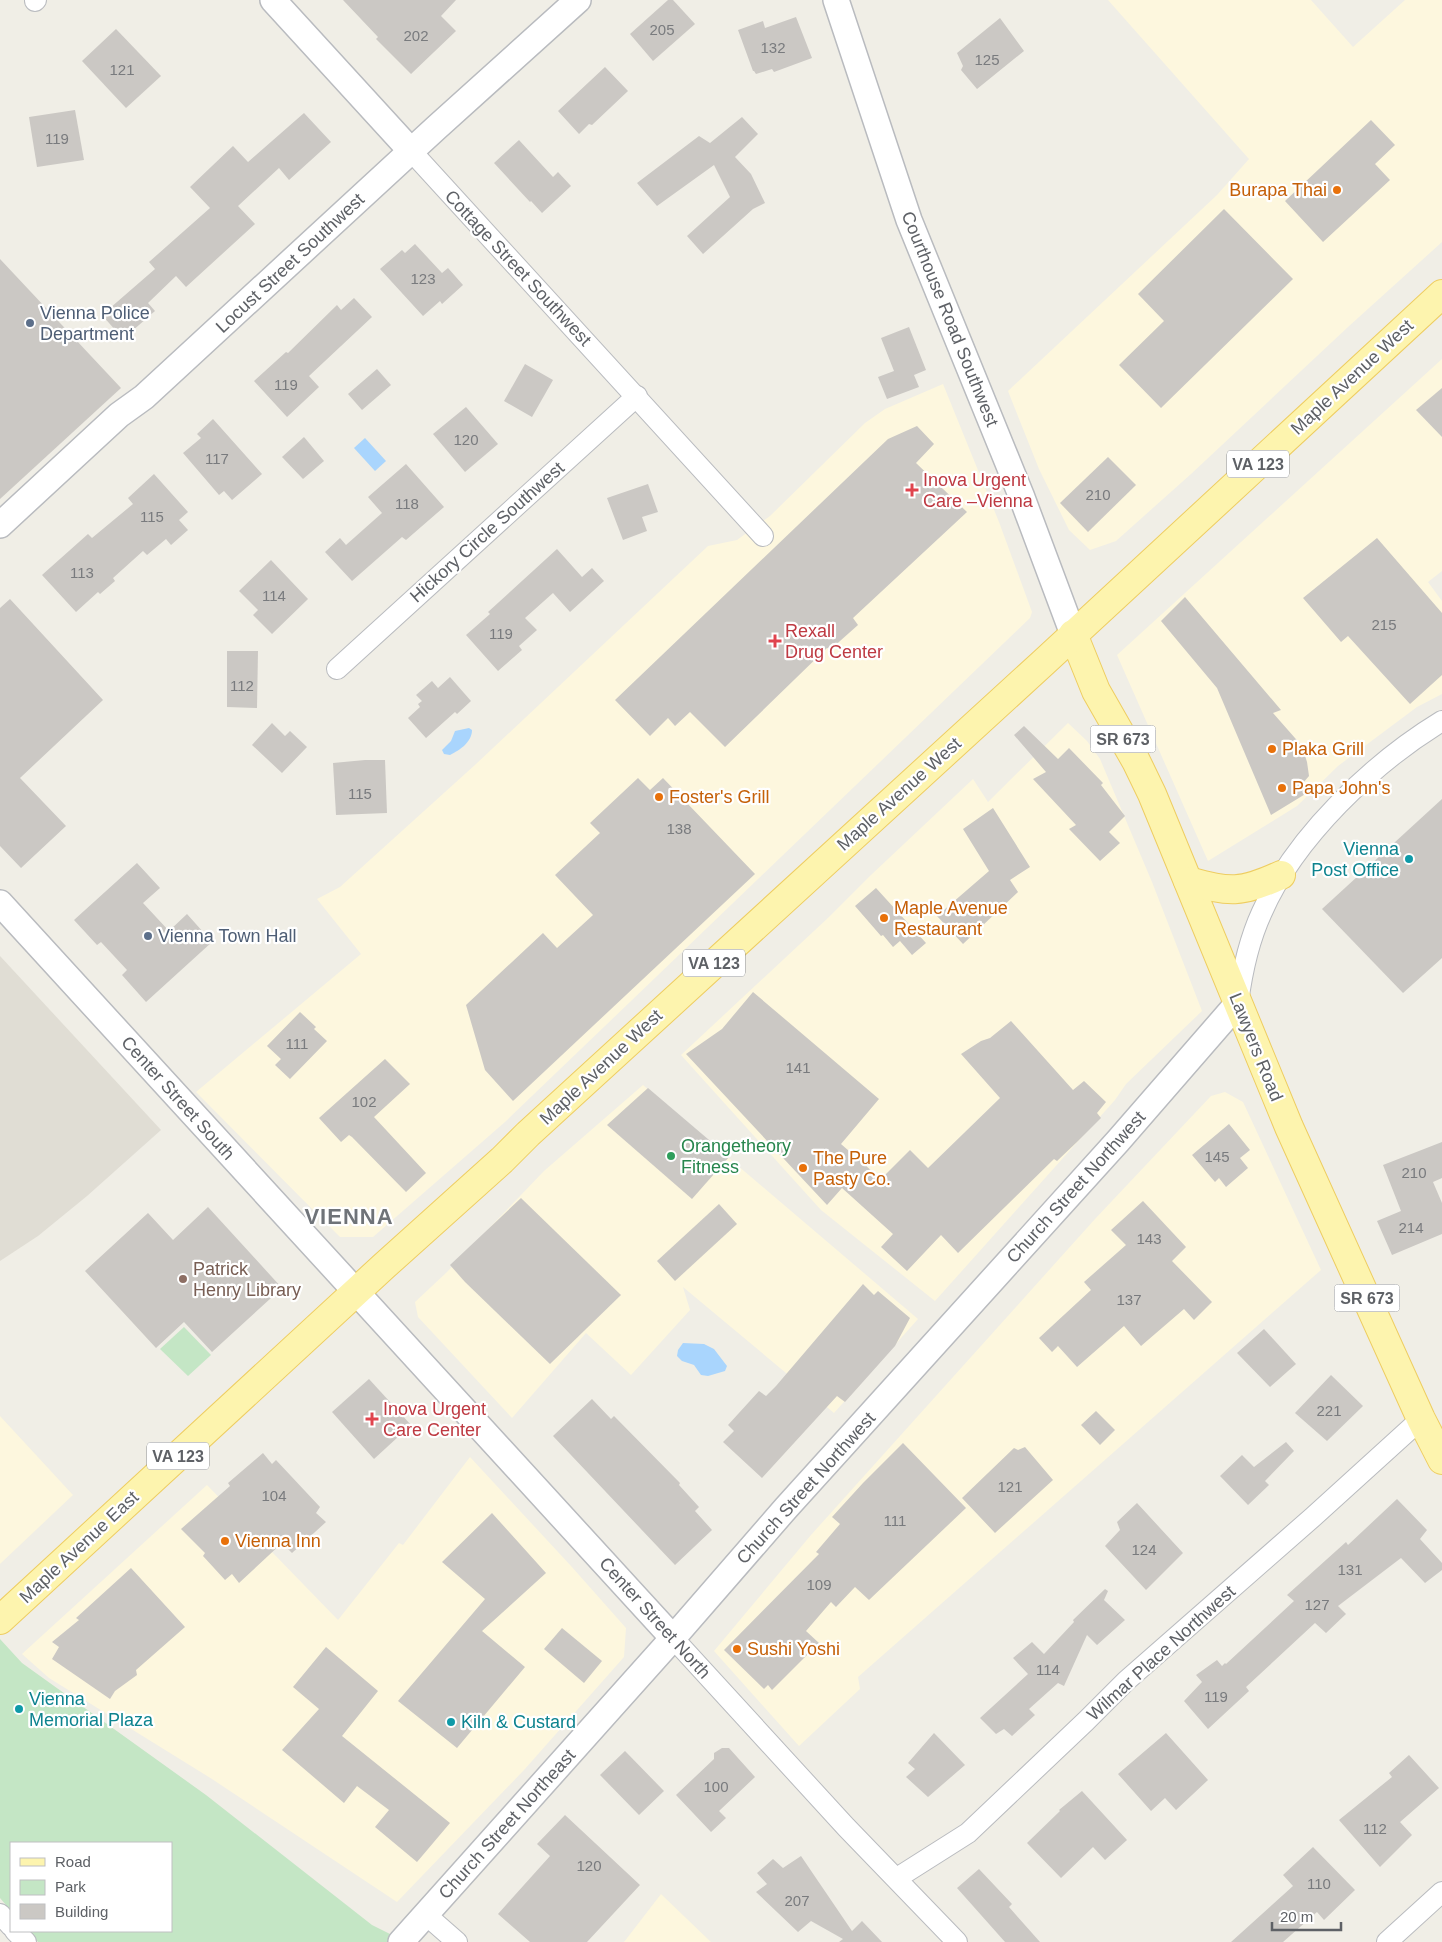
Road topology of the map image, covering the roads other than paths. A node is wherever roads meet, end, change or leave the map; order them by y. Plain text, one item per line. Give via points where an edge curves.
1 (272, 0) edge
2 (578, 0) edge
3 (836, 0) edge
4 (412, 152) junction
5 (1442, 294) edge
6 (637, 396) junction
7 (0, 525) edge
8 (763, 536) dead end
9 (1073, 634) junction
10 (337, 668) dead end
11 (1442, 721) edge
12 (1281, 875) junction
13 (1188, 882) junction
14 (0, 903) edge
15 (1238, 1003) junction
16 (356, 1292) junction
17 (1421, 1419) junction
18 (1442, 1460) edge
19 (0, 1620) edge
20 (673, 1638) junction
21 (897, 1878) junction
22 (1442, 1892) edge
23 (0, 1914) edge
24 (425, 1914) junction
25 (10, 1925) edge
26 (16, 1932) edge
27 (26, 1942) edge
28 (401, 1942) edge
29 (458, 1942) edge
30 (957, 1942) edge
31 (1387, 1942) edge

1 - 4 street, Cottage Street Southwest
2 - 4 street, Locust Street Southwest
3 - 9 street, Courthouse Road Southwest via 909,220
4 - 6 street, Cottage Street Southwest
4 - 7 street, Locust Street Southwest
5 - 9 main road, Maple Avenue West / VA 123
6 - 8 street, Cottage Street Southwest
6 - 10 street, Hickory Circle Southwest
9 - 13 main road, Lawyers Road / SR 673 via 1096,690 1152,794
9 - 16 main road, Maple Avenue West / VA 123
11 - 12 street via 1380,766 1343,799
12 - 13 main road via 1252,887 1229,890
12 - 15 street via 1248,950
13 - 15 main road, Lawyers Road / SR 673
14 - 16 street, Center Street South
15 - 17 main road, Lawyers Road / SR 673 via 1289,1127
15 - 20 street, Church Street Northwest
16 - 19 main road, Maple Avenue East / VA 123
16 - 20 street, Center Street North
17 - 18 main road, Lawyers Road / SR 673
17 - 21 street, Wilmar Place Northwest via 1126,1681 968,1833
20 - 21 street, Center Street North
20 - 24 street, Church Street Northeast
21 - 30 street, Center Street North
22 - 31 street
23 - 25 street
24 - 28 street, Church Street Northeast
24 - 29 street
26 - 27 street

